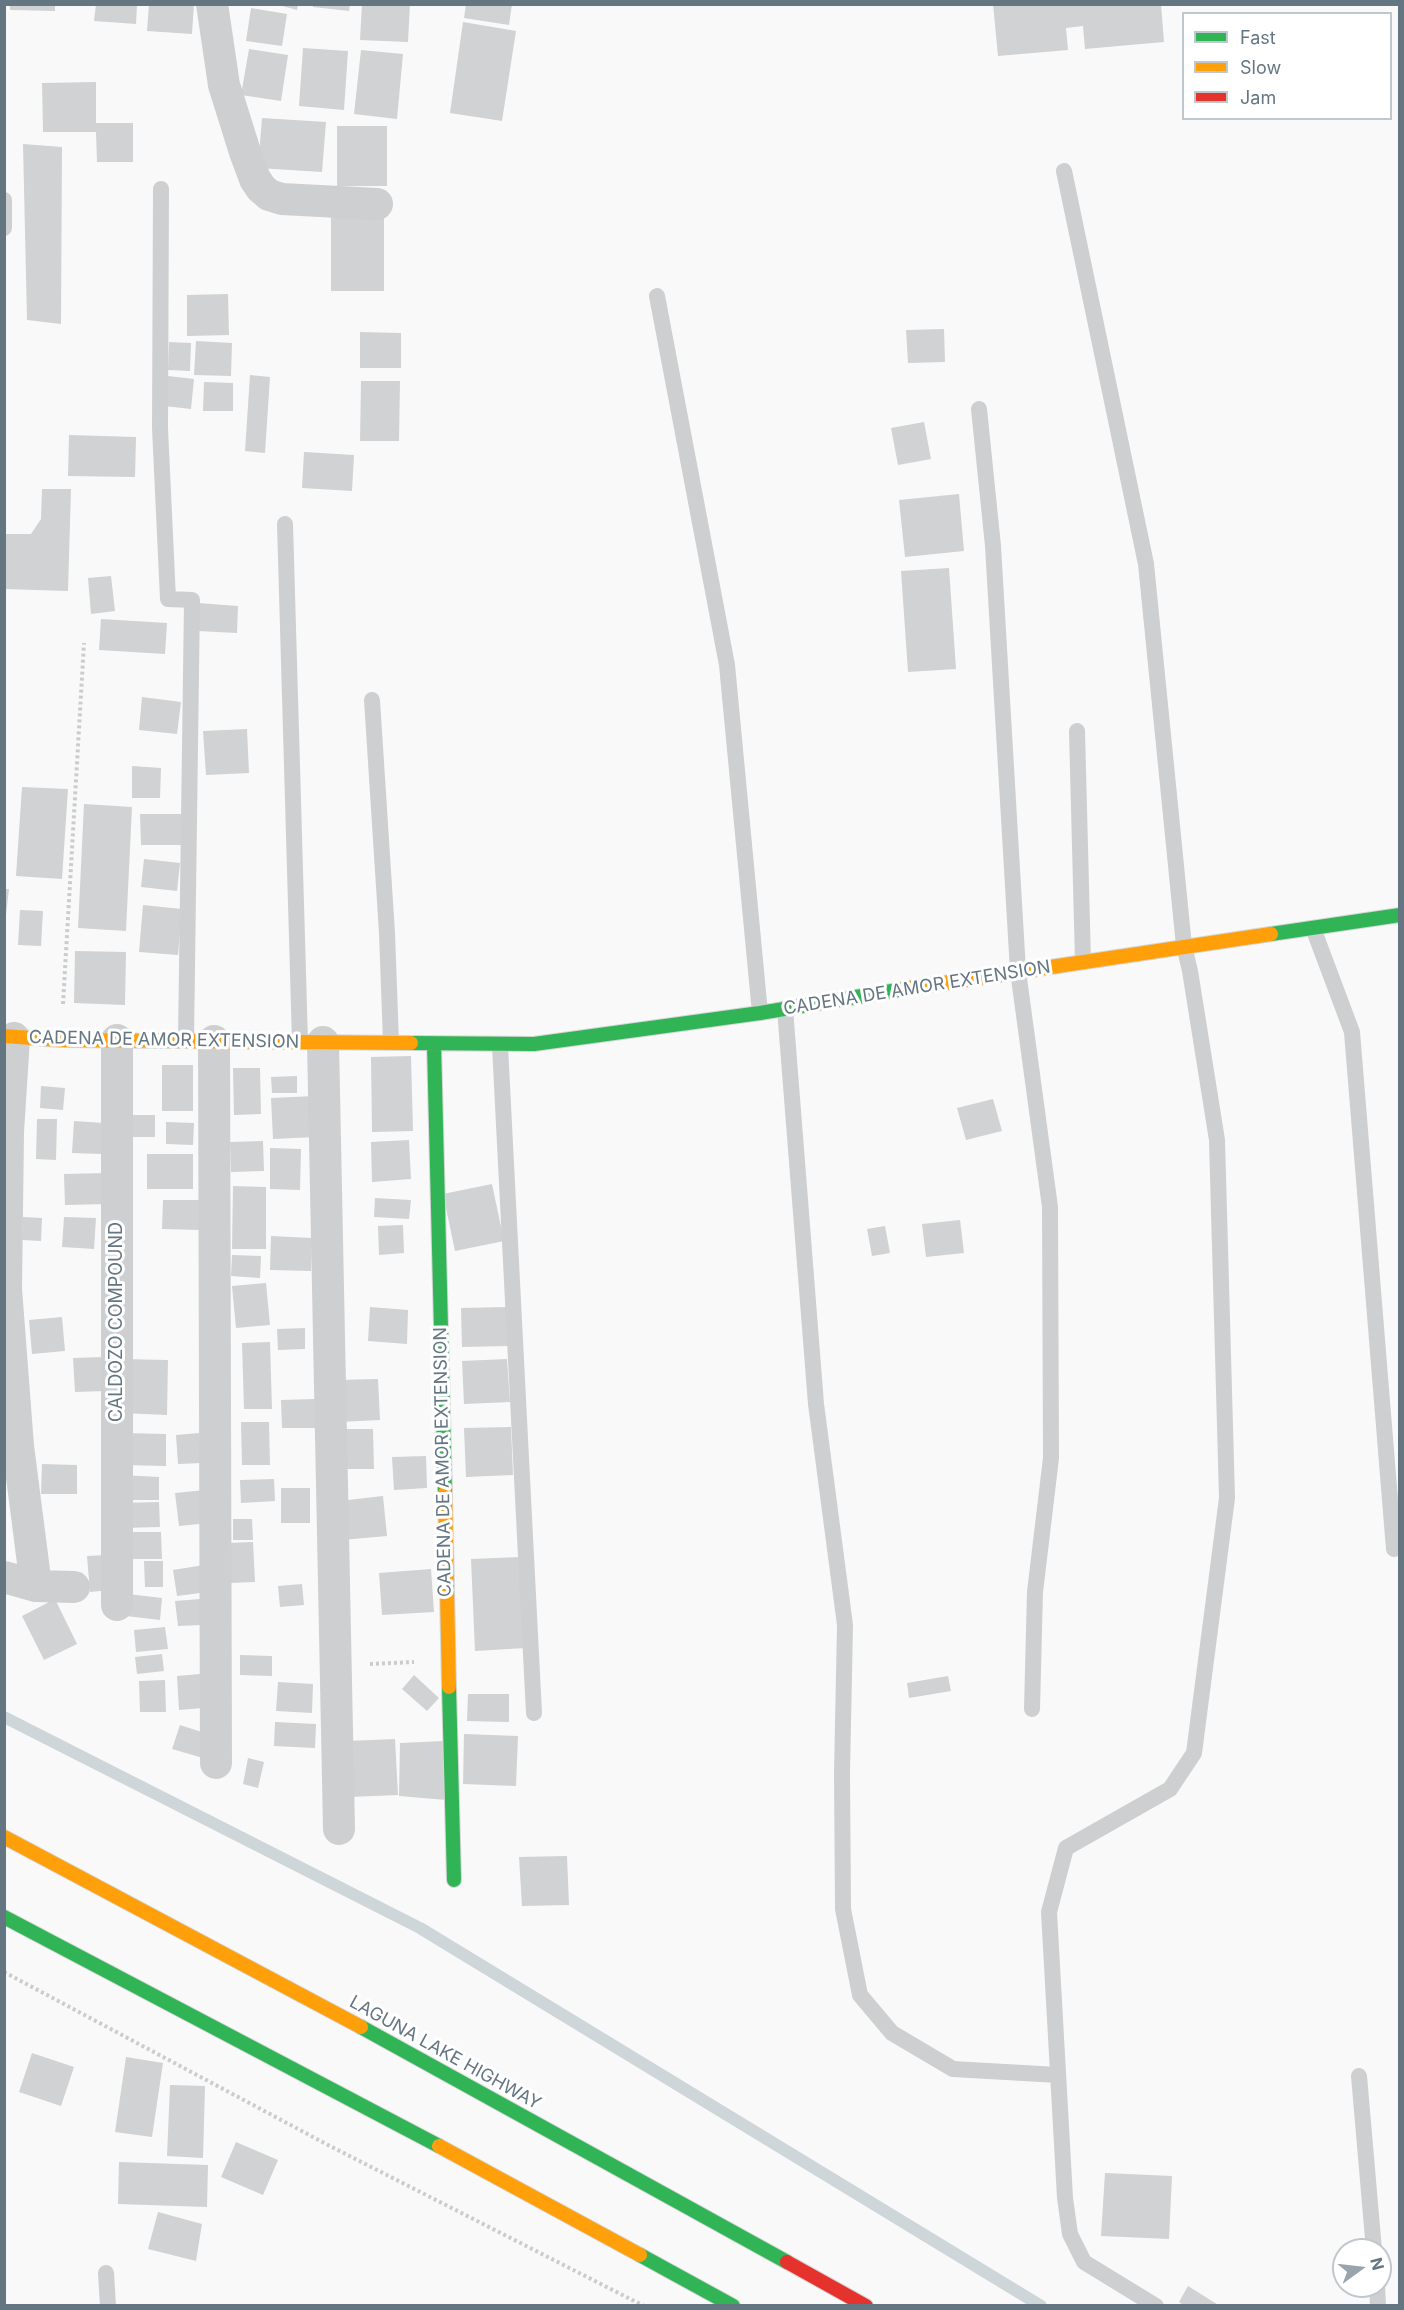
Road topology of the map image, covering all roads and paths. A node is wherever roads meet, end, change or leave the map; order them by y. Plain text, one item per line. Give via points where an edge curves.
1 (212, 4) edge
2 (1064, 171) dead end
3 (161, 189) dead end
4 (4, 200) edge
5 (376, 204) dead end
6 (4, 228) edge
7 (657, 296) dead end
8 (979, 409) dead end
9 (285, 524) dead end
10 (84, 643) dead end
11 (372, 700) dead end
12 (1077, 731) dead end
13 (1400, 915) edge
14 (1312, 928) junction
15 (1184, 946) junction
16 (1083, 962) junction
17 (1018, 971) junction
18 (785, 1009) junction
19 (760, 1013) junction
20 (9, 1037) edge
21 (60, 1040) junction
22 (117, 1040) junction
23 (200, 1041) junction
24 (312, 1042) junction
25 (391, 1042) junction
26 (434, 1044) junction
27 (500, 1046) junction
28 (1394, 1549) dead end
29 (4, 1577) edge
30 (36, 1586) junction
31 (74, 1587) dead end
32 (117, 1605) dead end
33 (447, 1661) junction
34 (336, 1666) junction
35 (1032, 1709) dead end
36 (534, 1713) dead end
37 (216, 1763) dead end
38 (339, 1829) dead end
39 (4, 1837) edge
40 (454, 1880) dead end
41 (4, 1917) edge
42 (4, 1972) edge
43 (1058, 2075) junction
44 (1359, 2076) dead end
45 (1373, 2238) edge
46 (106, 2273) dead end
47 (108, 2306) edge
48 (644, 2306) edge
49 (733, 2306) edge
50 (866, 2306) edge
51 (1156, 2306) edge

1 - 5 street via 225,85 245,152 261,188 282,199
2 - 15 lane via 1146,564
3 - 23 lane via 160,428 168,600 192,600
4 - 6 lane
7 - 19 lane via 727,665
8 - 17 lane via 993,546
9 - 24 lane
10 - 21 path
11 - 25 lane
12 - 16 lane
13 - 14 street, CADENA DE AMOR EXTENSION
14 - 15 street, CADENA DE AMOR EXTENSION
14 - 28 lane via 1352,1032
15 - 16 street, CADENA DE AMOR EXTENSION
15 - 43 lane via 1217,1140 1227,1498 1194,1753 1170,1789 1066,1848 1049,1912
16 - 17 street, CADENA DE AMOR EXTENSION
17 - 18 street, CADENA DE AMOR EXTENSION
17 - 35 lane via 1050,1207 1051,1458 1035,1592
18 - 19 street, CADENA DE AMOR EXTENSION
18 - 43 lane via 816,1404 845,1626 843,1909 860,1995 892,2033 953,2069
19 - 27 street, CADENA DE AMOR EXTENSION
20 - 21 street, CADENA DE AMOR EXTENSION
20 - 30 street via 6,1289 18,1446
21 - 22 street, CADENA DE AMOR EXTENSION
22 - 23 street, CADENA DE AMOR EXTENSION
22 - 32 street, CALDOZO COMPOUND
23 - 24 street, CADENA DE AMOR EXTENSION
23 - 37 street
24 - 25 street, CADENA DE AMOR EXTENSION
24 - 34 street, CADENA DE AMOR EXTENSION
25 - 26 street, CADENA DE AMOR EXTENSION
26 - 27 street, CADENA DE AMOR EXTENSION
26 - 33 street, CADENA DE AMOR EXTENSION
27 - 36 lane
29 - 30 street
30 - 31 street
33 - 34 path
33 - 40 street, CADENA DE AMOR EXTENSION
34 - 38 street, CADENA DE AMOR EXTENSION
39 - 50 street, LAGUNA LAKE HIGHWAY via 424,2061
41 - 49 street via 382,2114
42 - 48 path via 328,2145
43 - 51 lane via 1070,2234 1084,2262
44 - 45 lane
46 - 47 lane

